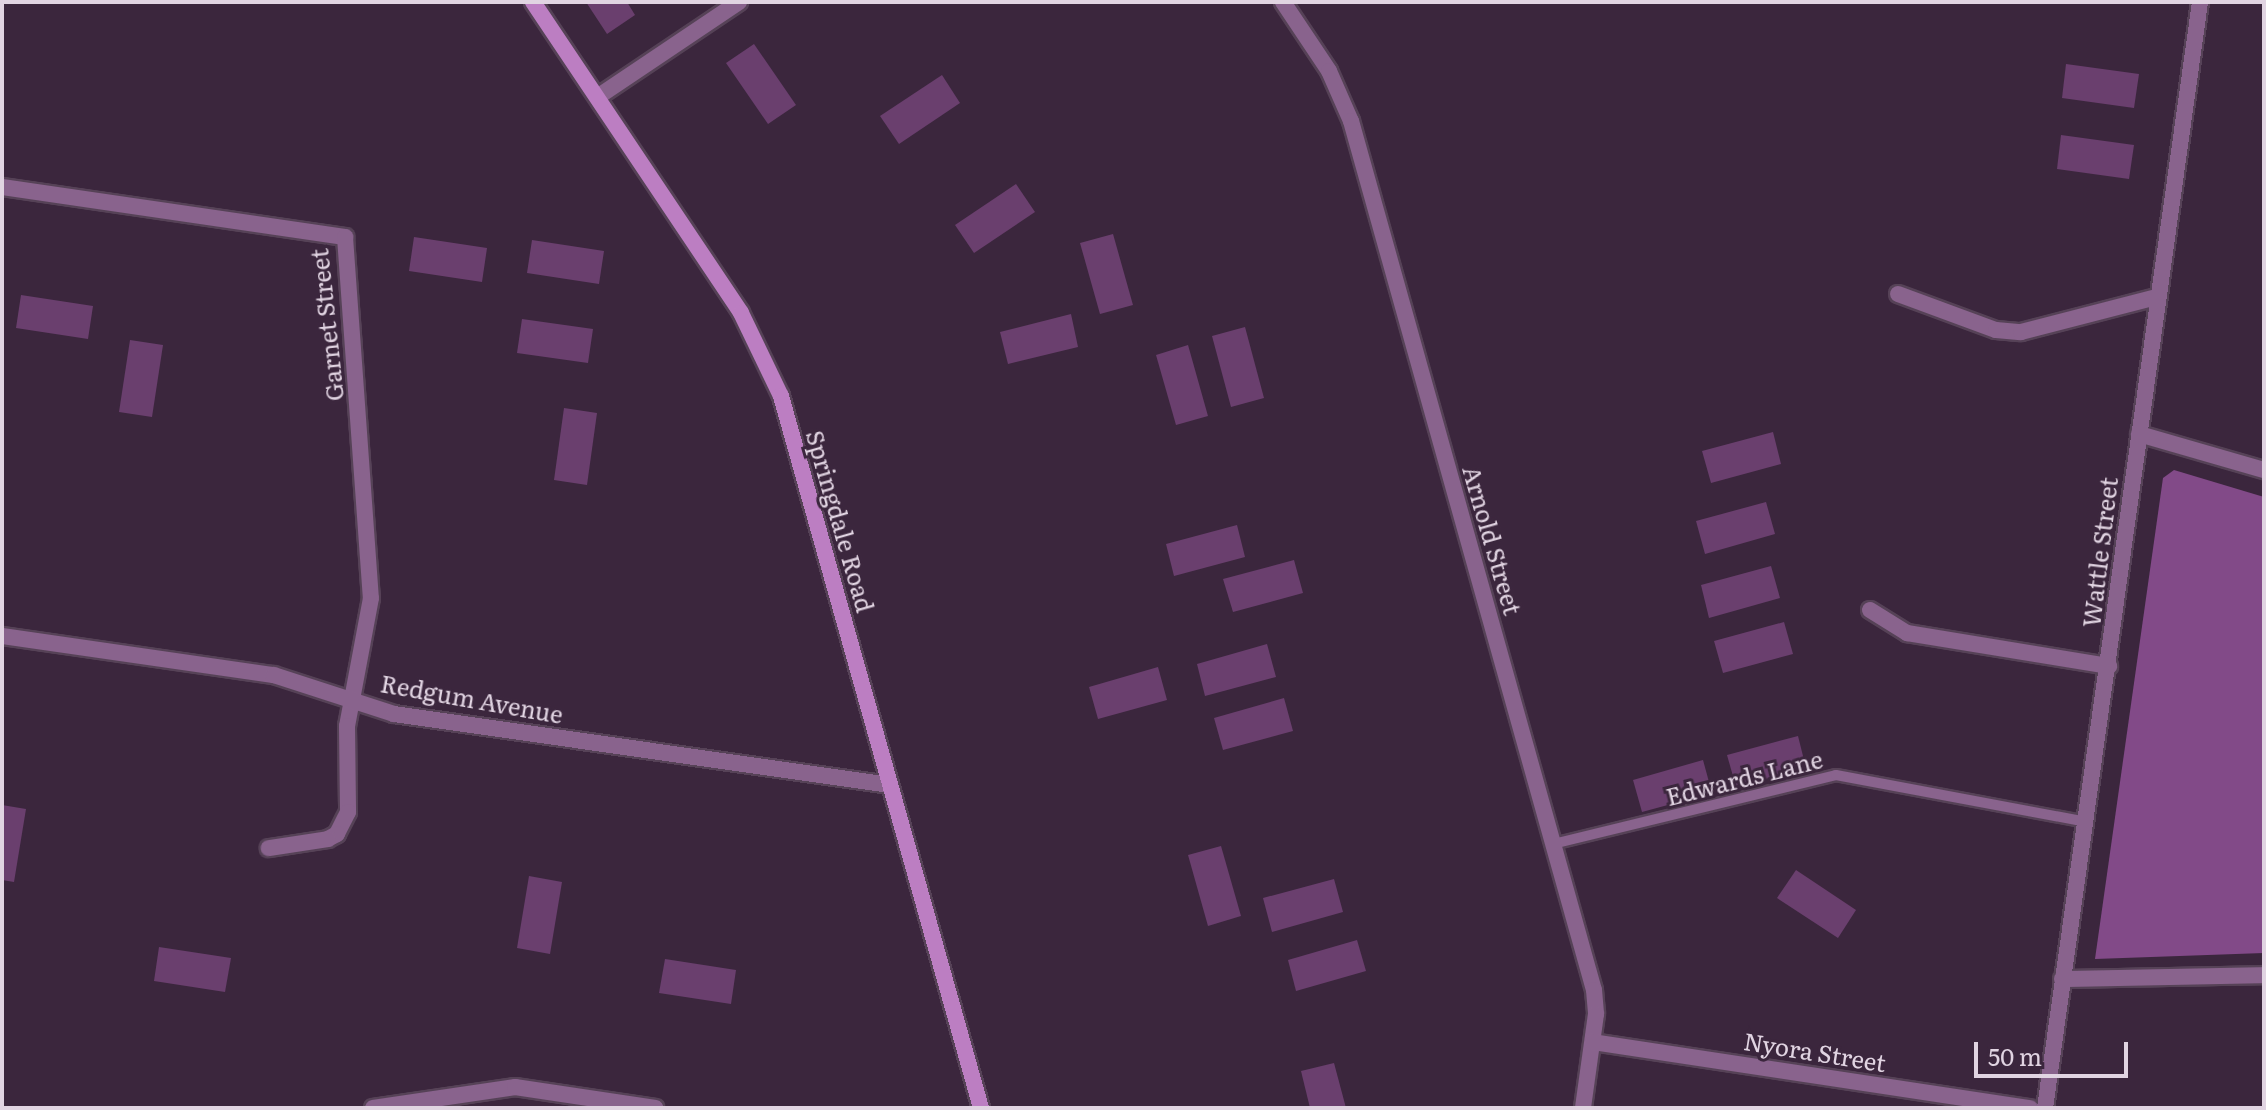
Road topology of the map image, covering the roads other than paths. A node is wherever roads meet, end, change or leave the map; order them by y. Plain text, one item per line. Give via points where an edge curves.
1 (533, 2) edge
2 (739, 2) edge
3 (1283, 2) edge
4 (2200, 2) edge
5 (599, 96) junction
6 (2, 187) edge
7 (1898, 294) dead end
8 (2156, 297) junction
9 (2139, 434) junction
10 (2264, 470) edge
11 (1870, 610) dead end
12 (2, 636) edge
13 (2109, 666) junction
14 (352, 700) junction
15 (890, 785) junction
16 (2086, 822) junction
17 (1553, 844) junction
18 (269, 848) dead end
19 (2264, 975) edge
20 (2062, 979) junction
21 (1593, 1042) junction
22 (373, 1108) edge
23 (655, 1108) edge
24 (981, 1108) edge
25 (1583, 1108) edge
26 (2030, 1108) edge
27 (2045, 1108) edge

1 - 5 main road, Springdale Road
2 - 5 street
3 - 17 street, Arnold Street via 1329,71 1351,121
4 - 8 street, Wattle Street
5 - 15 main road, Springdale Road via 741,313 781,396
6 - 14 street, Garnet Street via 345,237 371,598
7 - 8 street via 1996,330 2021,332
8 - 9 street, Wattle Street
9 - 10 street
9 - 13 street, Wattle Street
11 - 13 street via 1907,633
12 - 14 street, Redgum Avenue via 274,675
13 - 16 street, Wattle Street
14 - 15 street, Redgum Avenue via 394,714
14 - 18 street via 344,824 328,839
15 - 24 main road, Springdale Road
16 - 17 lane, Edwards Lane via 1836,775
16 - 20 street, Wattle Street
17 - 21 street, Arnold Street via 1594,990
19 - 20 street
20 - 27 street, Wattle Street
21 - 25 street, Arnold Street
21 - 26 street, Nyora Street
22 - 23 street via 515,1087

